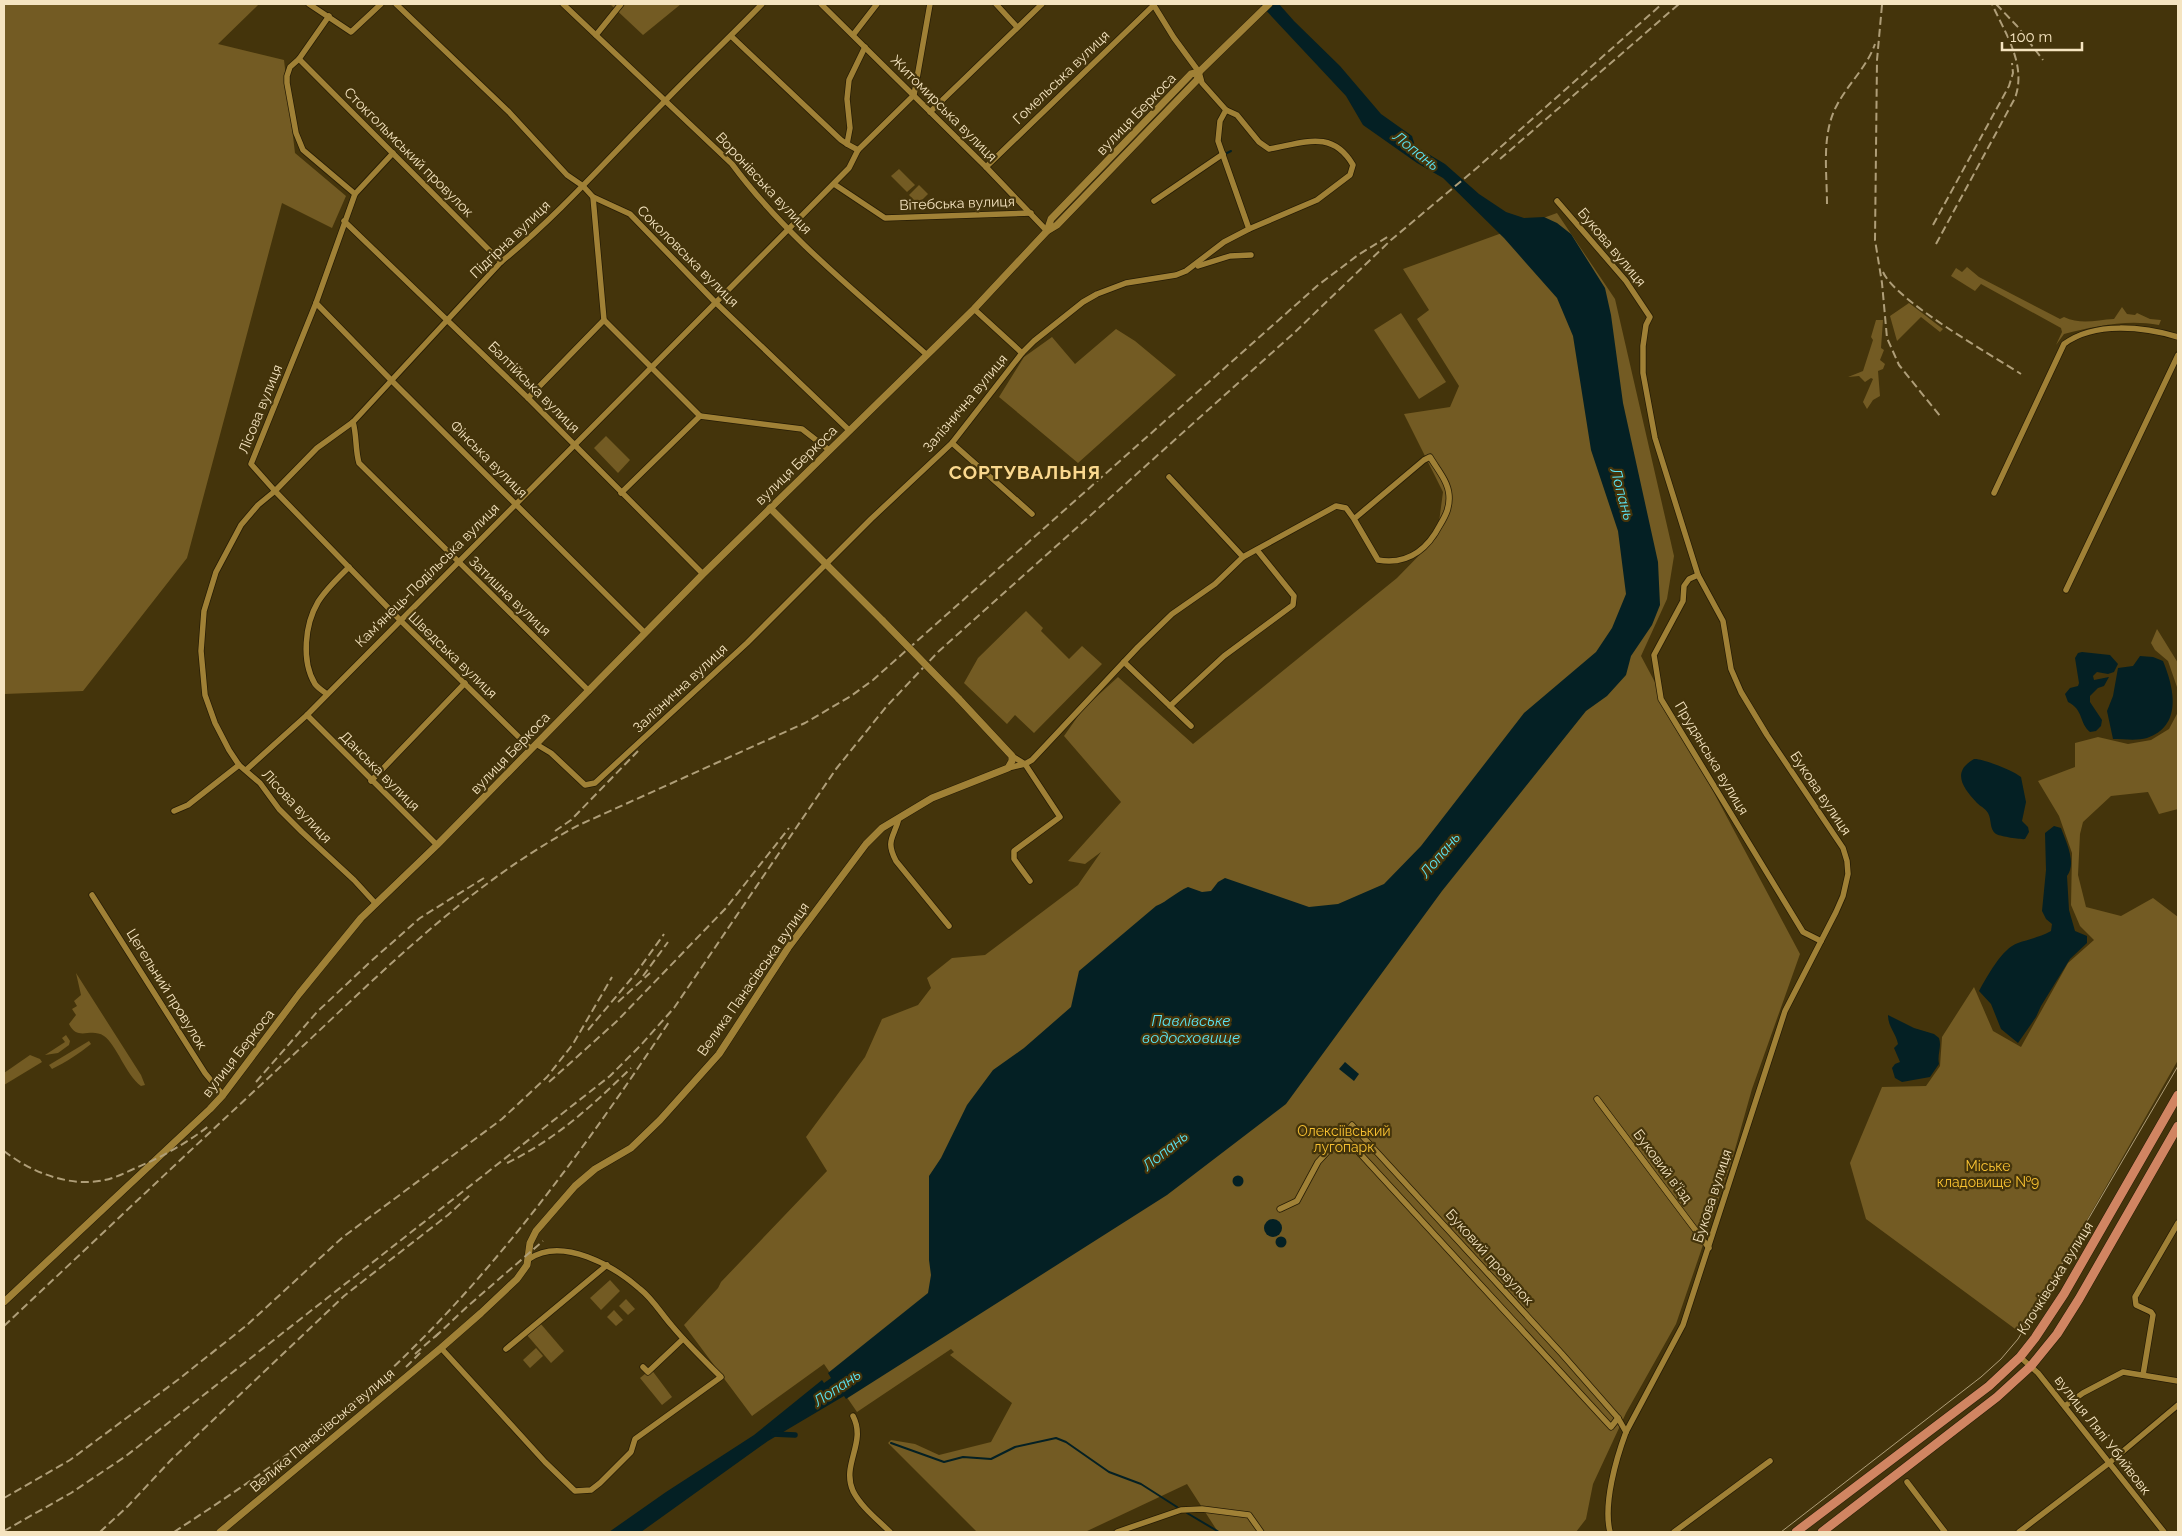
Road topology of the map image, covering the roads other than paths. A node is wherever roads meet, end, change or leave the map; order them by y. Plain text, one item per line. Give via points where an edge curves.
1 (309, 4) edge
2 (381, 4) edge
3 (396, 4) edge
4 (564, 4) edge
5 (621, 4) edge
6 (762, 4) edge
7 (821, 4) edge
8 (877, 4) edge
9 (930, 4) edge
10 (996, 4) edge
11 (1042, 4) edge
12 (1154, 4) edge
13 (1269, 4) edge
14 (329, 16) junction
15 (1017, 27) junction
16 (596, 35) junction
17 (853, 35) junction
18 (731, 36) junction
19 (865, 47) junction
20 (299, 59) junction
21 (1199, 72) junction
22 (914, 95) junction
23 (665, 101) junction
24 (1226, 110) junction
25 (930, 112) junction
26 (848, 144) junction
27 (858, 150) junction
28 (393, 153) junction
29 (1223, 156) junction
30 (986, 166) junction
31 (834, 184) junction
32 (583, 186) junction
33 (354, 194) junction
34 (593, 197) junction
35 (1154, 201) dead end
36 (1558, 201) dead end
37 (1031, 213) junction
38 (344, 221) junction
39 (788, 228) junction
40 (1249, 229) junction
41 (1047, 231) junction
42 (1251, 255) dead end
43 (501, 262) junction
44 (1193, 268) junction
45 (715, 302) junction
46 (316, 303) junction
47 (974, 309) junction
48 (448, 320) junction
49 (604, 320) junction
50 (2178, 337) edge
51 (1022, 353) junction
52 (2178, 355) edge
53 (927, 356) junction
54 (651, 367) junction
55 (391, 380) junction
56 (528, 398) junction
57 (700, 416) junction
58 (353, 422) junction
59 (850, 430) junction
60 (952, 443) junction
61 (574, 444) junction
62 (829, 450) junction
63 (1169, 477) dead end
64 (274, 491) junction
65 (620, 492) junction
66 (1994, 493) dead end
67 (516, 503) junction
68 (770, 508) junction
69 (1032, 514) dead end
70 (1354, 519) junction
71 (1257, 550) junction
72 (1243, 557) junction
73 (457, 562) junction
74 (826, 564) junction
75 (349, 567) junction
76 (703, 574) junction
77 (1698, 575) junction
78 (2066, 590) dead end
79 (400, 620) junction
80 (645, 633) junction
81 (1124, 662) junction
82 (465, 683) junction
83 (589, 691) junction
84 (326, 694) junction
85 (1170, 706) junction
86 (306, 714) junction
87 (1191, 726) dead end
88 (534, 747) junction
89 (1012, 756) junction
90 (1025, 764) junction
91 (239, 765) junction
92 (1008, 768) junction
93 (246, 770) junction
94 (372, 781) junction
95 (594, 783) joint
96 (174, 811) dead end
97 (899, 818) junction
98 (437, 845) junction
99 (1030, 881) dead end
100 (92, 894) dead end
101 (376, 904) junction
102 (949, 926) dead end
103 (1820, 941) junction
104 (223, 1095) junction
105 (2178, 1095) edge
106 (1597, 1099) dead end
107 (2178, 1126) edge
108 (1343, 1135) junction
109 (1280, 1209) dead end
110 (2178, 1223) edge
111 (1709, 1248) junction
112 (529, 1259) junction
113 (607, 1265) junction
114 (4, 1302) edge
115 (683, 1339) junction
116 (441, 1348) junction
117 (506, 1349) dead end
118 (2020, 1357) junction
119 (2031, 1366) junction
120 (643, 1367) dead end
121 (2143, 1375) junction
122 (2178, 1381) edge
123 (2065, 1406) junction
124 (2178, 1406) edge
125 (853, 1416) dead end
126 (1618, 1418) junction
127 (1626, 1432) junction
128 (1770, 1461) dead end
129 (2109, 1463) junction
130 (1907, 1482) dead end
131 (220, 1532) edge
132 (890, 1532) edge
133 (1118, 1532) edge
134 (1261, 1532) edge
135 (1610, 1532) edge
136 (1674, 1532) edge
137 (1796, 1532) edge
138 (1822, 1532) edge
139 (1945, 1532) edge
140 (2018, 1532) edge
141 (2164, 1532) edge

1 - 14 street
2 - 14 street via 351,32
3 - 32 street, Соколовська вулиця via 509,112 567,176
4 - 16 street, Воронівська вулиця
5 - 16 street
6 - 18 street, Підгірна вулиця
7 - 17 street, Житомирська вулиця
8 - 17 street
9 - 22 street
10 - 15 street
11 - 15 street
12 - 21 street
12 - 30 street, Гомельська вулиця
13 - 21 street, вулиця Беркоса
14 - 20 street
15 - 25 street
16 - 23 street, Воронівська вулиця
17 - 19 street, Житомирська вулиця
18 - 23 street, Підгірна вулиця
18 - 26 street
19 - 22 street, Житомирська вулиця
19 - 26 street via 848,80
20 - 28 street, Стокгольмський провулок
20 - 33 street via 288,71 287,83 296,133 303,150
21 - 24 street via 1202,83
21 - 41 street, вулиця Беркоса via 1192,74 1050,219
22 - 25 street, Житомирська вулиця
22 - 27 street, Кам’янець-Подільська вулиця
23 - 32 street, Підгірна вулиця
23 - 39 street, Воронівська вулиця via 732,164 753,193
24 - 29 street via 1220,121 1218,141
24 - 40 street, Залізнична вулиця via 1237,115 1269,149 1321,140 1332,143 1353,165 1350,176 1317,200
25 - 30 street, Житомирська вулиця
26 - 27 street
27 - 31 street, Кам’янець-Подільська вулиця via 849,168
28 - 33 street, Лісова вулиця
28 - 43 street, Стокгольмський провулок
29 - 35 street
29 - 40 street
30 - 37 street, Житомирська вулиця
31 - 37 street, Вітебська вулиця via 886,218
31 - 39 street, Кам’янець-Подільська вулиця
32 - 34 street, Соколовська вулиця
32 - 43 street, Підгірна вулиця
33 - 38 street, Лісова вулиця
34 - 45 street, Соколовська вулиця via 630,214
34 - 49 street
36 - 77 street, Букова вулиця via 1626,280 1650,317 1643,346 1643,373 1650,416
37 - 41 street, Житомирська вулиця
38 - 46 street, Лісова вулиця
38 - 48 street, Балтійська вулиця
39 - 45 street, Кам’янець-Подільська вулиця
39 - 53 street, Воронівська вулиця
40 - 44 street, Залізнична вулиця via 1224,242
41 - 47 street, вулиця Беркоса
42 - 44 street via 1230,256
43 - 48 street, Підгірна вулиця
44 - 51 street, Залізнична вулиця via 1176,275 1126,283 1097,294
45 - 54 street, Кам’янець-Подільська вулиця
45 - 59 street, Соколовська вулиця
46 - 55 street, Фінська вулиця
46 - 64 street, Лісова вулиця via 251,464
47 - 51 street
47 - 53 street, вулиця Беркоса
48 - 55 street, Підгірна вулиця
48 - 56 street, Балтійська вулиця
49 - 54 street
49 - 56 street
50 - 66 street via 2131,328 2097,332 2064,344
51 - 60 street, Залізнична вулиця
52 - 78 street
53 - 59 street, вулиця Беркоса
54 - 57 street
54 - 61 street, Кам’янець-Подільська вулиця
55 - 58 street, Підгірна вулиця
55 - 67 street, Фінська вулиця
56 - 61 street, Балтійська вулиця
57 - 62 street via 802,430
57 - 65 street
58 - 64 street, Підгірна вулиця via 317,448
58 - 73 street, Затишна вулиця via 359,463
59 - 62 street, вулиця Беркоса
60 - 69 street
60 - 74 street, Залізнична вулиця
61 - 65 street, Балтійська вулиця
61 - 67 street, Кам’янець-Подільська вулиця
62 - 68 street, вулиця Беркоса
63 - 72 street
64 - 75 street, Шведська вулиця
64 - 91 street, Лісова вулиця via 241,525 216,572 204,611 201,651 205,695 215,723
65 - 76 street, Балтійська вулиця
67 - 73 street, Кам’янець-Подільська вулиця
67 - 80 street, Фінська вулиця
68 - 74 street
68 - 76 street, вулиця Беркоса
70 - 70 street, Велика Панасівська вулиця via 1378,560 1404,559 1417,554 1435,536 1448,511 1447,486 1430,457
70 - 71 street, Велика Панасівська вулиця via 1346,508 1336,506
71 - 72 street, Велика Панасівська вулиця
71 - 85 street via 1294,596 1293,605 1224,656
72 - 81 street, Велика Панасівська вулиця via 1215,584 1172,614
73 - 79 street, Кам’янець-Подільська вулиця
73 - 83 street, Затишна вулиця
74 - 89 street, bridge
74 - 95 street, Залізнична вулиця via 740,649
75 - 79 street, Шведська вулиця
75 - 84 street via 318,603 307,639 311,674
76 - 80 street, вулиця Беркоса
77 - 103 street, Букова вулиця via 1723,621 1728,656 1741,692 1843,848 1847,860 1848,874 1836,912
77 - 103 street, Прудянська вулиця via 1684,586 1683,601 1654,655 1661,699 1803,932
79 - 82 street, Шведська вулиця
79 - 84 street, Кам’янець-Подільська вулиця
80 - 83 street, вулиця Беркоса
81 - 85 street
81 - 90 street, Велика Панасівська вулиця via 1058,734
82 - 88 street, Шведська вулиця
82 - 94 street
83 - 88 street, вулиця Беркоса
84 - 86 street, Кам’янець-Подільська вулиця
85 - 87 street
86 - 93 street, Кам’янець-Подільська вулиця
86 - 94 street, Данська вулиця
88 - 95 street, Шведська вулиця via 551,753 585,786
88 - 98 street, вулиця Беркоса
89 - 90 street
89 - 92 street
90 - 92 street, Велика Панасівська вулиця
90 - 99 street via 1060,817 1014,851 1014,859
91 - 93 street, Лісова вулиця
91 - 96 street via 188,805
92 - 97 street, Велика Панасівська вулиця via 932,798
93 - 101 street, Лісова вулиця via 285,815
94 - 98 street, Данська вулиця
97 - 102 street via 890,841 891,851
97 - 112 street, Велика Панасівська вулиця via 882,828 866,844 788,948 718,1054 631,1148 595,1169 541,1224 530,1242
98 - 101 street, вулиця Беркоса
100 - 104 street, Цегельний провулок via 203,1070
101 - 104 street, вулиця Беркоса via 343,938
103 - 111 street, Букова вулиця via 1785,1011
104 - 114 street, вулиця Беркоса
105 - 118 main road, Клочківська вулиця via 2064,1294
106 - 111 street, Буковий в'їзд
107 - 119 main road, Клочківська вулиця via 2079,1299
108 - 109 street via 1318,1162 1297,1201
108 - 126 street, Буковий провулок via 1611,1427
108 - 126 street, Буковий провулок via 1352,1125
110 - 121 street via 2134,1300 2136,1305 2153,1315
111 - 127 street, Букова вулиця via 1683,1325
112 - 113 street via 546,1251 561,1251
112 - 116 street, Велика Панасівська вулиця via 524,1271
113 - 115 street via 642,1290
113 - 117 street
115 - 116 street via 721,1377 635,1439 631,1452 600,1483 586,1491 575,1491 545,1462
115 - 120 street via 648,1372
116 - 131 street, Велика Панасівська вулиця
118 - 119 street, вулиця Лялі Убийвовк
118 - 137 main road, Клочківська вулиця via 1989,1386
119 - 123 street, вулиця Лялі Убийвовк
119 - 138 main road, Клочківська вулиця via 1997,1397
121 - 122 street
121 - 123 street via 2122,1372
123 - 129 street, вулиця Лялі Убийвовк
124 - 129 street
125 - 132 street via 858,1426 858,1439 848,1474 852,1490
126 - 127 street, Буковий провулок
127 - 135 street, Букова вулиця via 1611,1487
128 - 136 street
129 - 140 street
129 - 141 street, вулиця Лялі Убийвовк
130 - 139 street
133 - 134 street via 1176,1511 1202,1509 1249,1515

